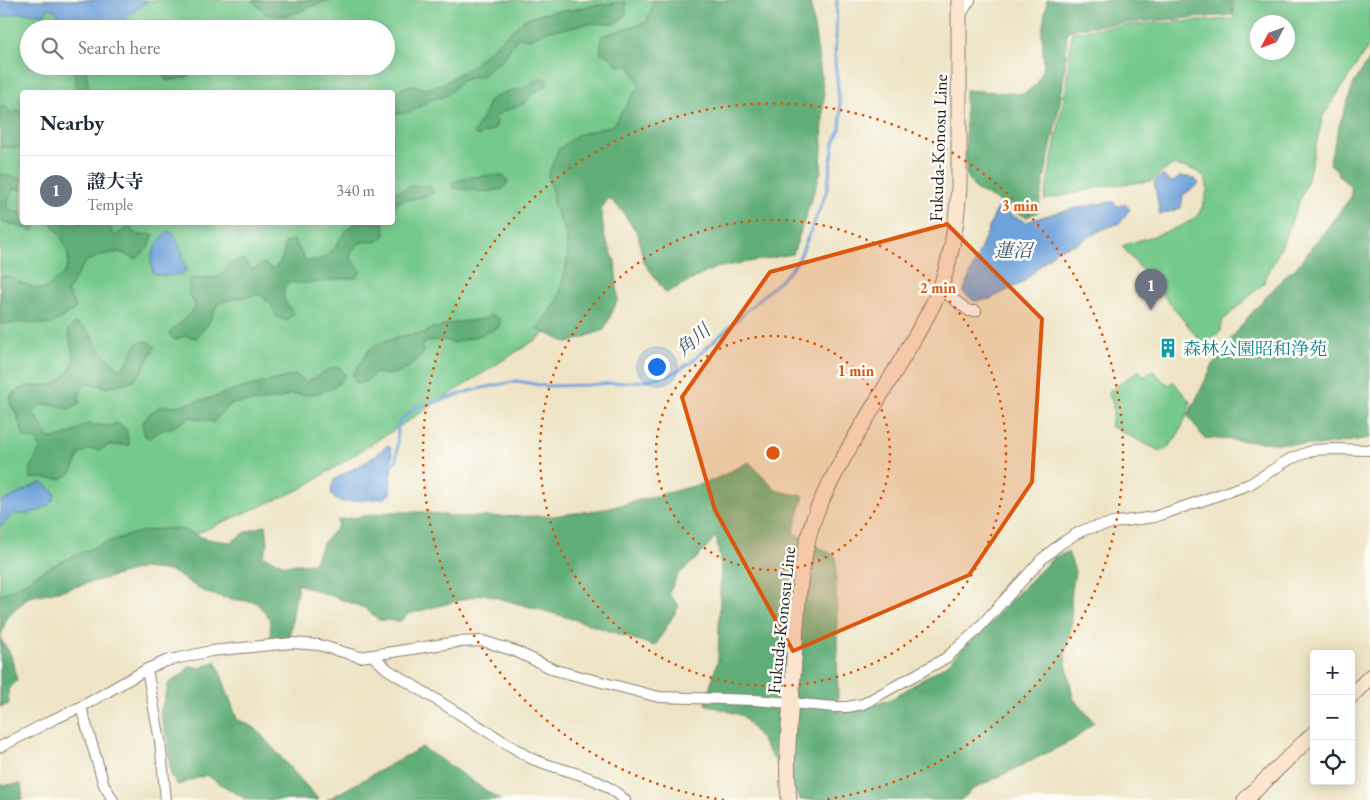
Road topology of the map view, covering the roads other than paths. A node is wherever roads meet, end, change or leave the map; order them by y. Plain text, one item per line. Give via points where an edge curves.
1 (959, 0) edge
2 (970, 0) edge
3 (959, 17) junction
4 (940, 289) junction
5 (976, 312) dead end
6 (1370, 450) edge
7 (373, 656) junction
8 (147, 669) junction
9 (1370, 677) edge
10 (1352, 695) edge
11 (791, 703) junction
12 (81, 708) junction
13 (1310, 736) edge
14 (0, 747) edge
15 (113, 800) edge
16 (166, 800) edge
17 (625, 800) edge
18 (789, 800) edge
19 (1245, 800) edge

1 - 3 main road, Fukuda-Konosu Line
2 - 3 street
3 - 4 main road, Fukuda-Konosu Line via 959,187 957,212
4 - 5 street via 969,311
4 - 11 main road, Fukuda-Konosu Line via 832,480 808,537 798,608
6 - 11 street via 1314,450 1250,484 1201,501 1154,517 1086,529 1042,559 973,634 946,658 863,704 835,707
7 - 8 street via 350,656 319,645 292,643 190,654
7 - 11 street via 456,642 483,641 515,651 555,670 659,697
7 - 17 street via 394,674 530,758 601,782
8 - 12 street
8 - 16 street via 160,741
9 - 10 main road
11 - 18 main road, Fukuda-Konosu Line via 786,771
12 - 14 street
12 - 15 street via 104,784
13 - 19 main road

